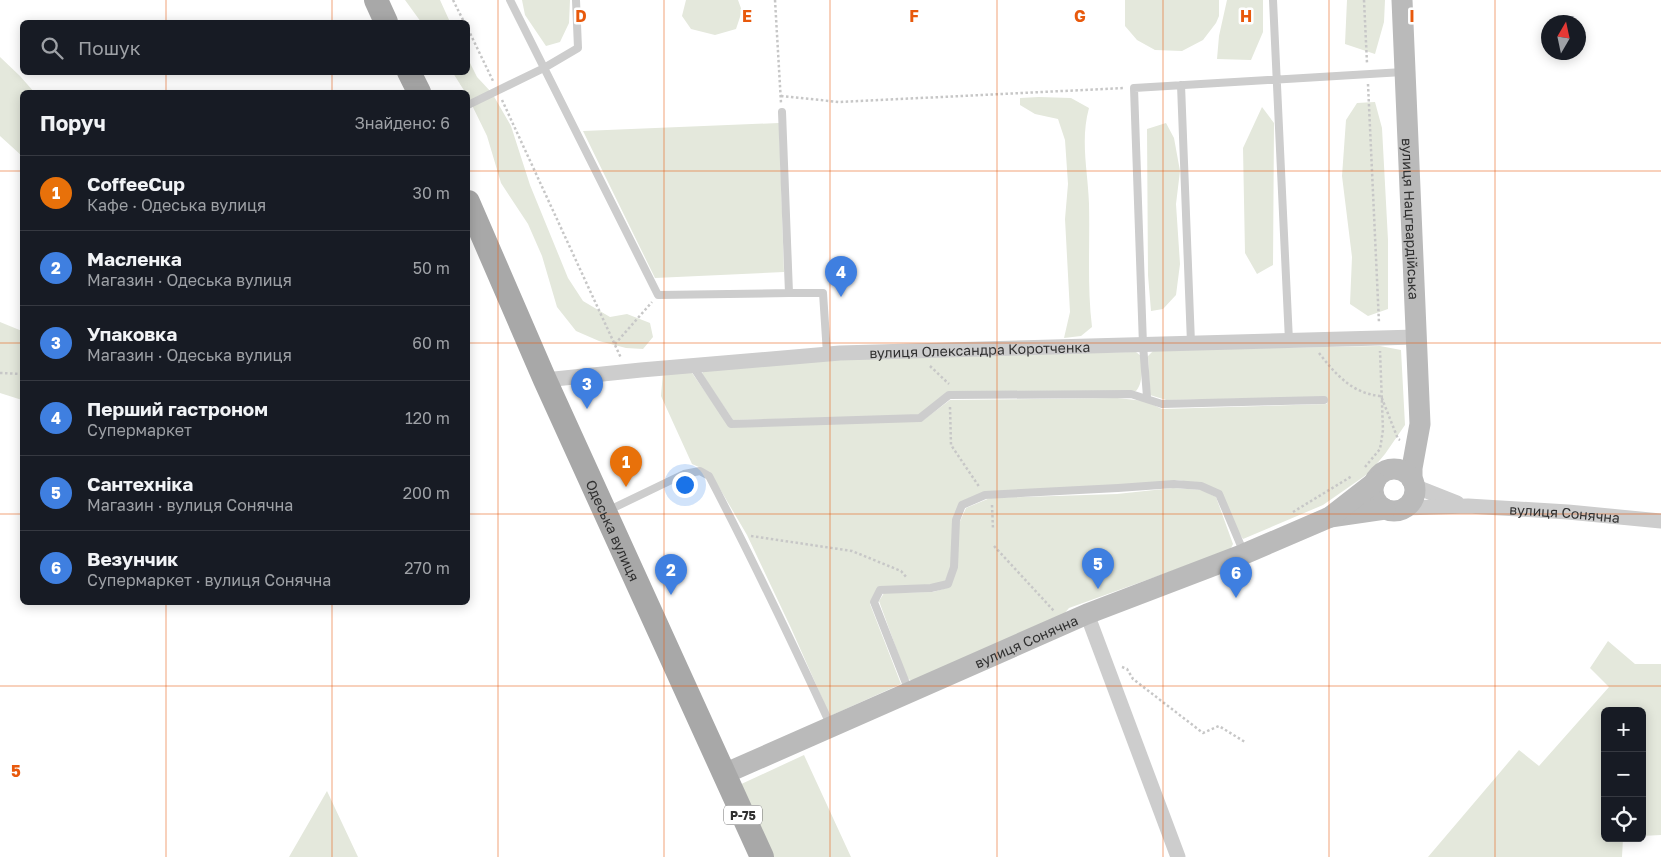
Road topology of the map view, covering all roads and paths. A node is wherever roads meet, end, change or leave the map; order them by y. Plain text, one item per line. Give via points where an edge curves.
1 (376, 0) edge
2 (453, 0) edge
3 (510, 0) edge
4 (576, 0) edge
5 (775, 0) edge
6 (1273, 0) edge
7 (1364, 0) edge
8 (1402, 0) edge
9 (385, 20) edge
10 (463, 20) edge
11 (470, 33) edge
12 (544, 68) junction
13 (1405, 72) junction
14 (1368, 74) junction
15 (410, 75) edge
16 (1276, 80) junction
17 (1181, 85) junction
18 (1134, 88) junction
19 (417, 90) edge
20 (498, 90) junction
21 (781, 96) junction
22 (470, 104) edge
23 (782, 112) joint
24 (470, 207) edge
25 (789, 293) junction
26 (658, 296) junction
27 (1416, 337) junction
28 (1380, 338) junction
29 (1309, 340) junction
30 (1289, 341) junction
31 (1191, 343) junction
32 (615, 344) junction
33 (1143, 345) junction
34 (914, 351) junction
35 (827, 354) junction
36 (692, 365) junction
37 (627, 371) junction
38 (0, 373) edge
39 (20, 374) edge
40 (544, 380) junction
41 (950, 396) junction
42 (1381, 396) junction
43 (1146, 397) junction
44 (1324, 400) dead end
45 (1416, 441) junction
46 (1370, 474) junction
47 (1413, 483) junction
48 (985, 495) junction
49 (1468, 506) junction
50 (1395, 509) junction
51 (605, 512) junction
52 (1286, 516) dead end
53 (1330, 517) junction
54 (1661, 521) edge
55 (993, 529) dead end
56 (740, 534) junction
57 (994, 546) dead end
58 (1244, 554) junction
59 (916, 589) junction
60 (1060, 614) junction
61 (1087, 614) junction
62 (1103, 658) junction
63 (910, 693) junction
64 (832, 727) junction
65 (1245, 742) dead end
66 (724, 774) junction
67 (762, 857) edge
68 (1178, 857) edge

1 - 9 main road
2 - 10 path
3 - 12 lane
4 - 12 lane via 578,48
5 - 21 path
6 - 16 lane
7 - 14 path
8 - 13 street, вулиця Нацгвардійська
11 - 20 path
12 - 20 lane
12 - 26 lane
13 - 14 lane
13 - 27 street, вулиця Нацгвардійська
14 - 16 lane
14 - 28 path
15 - 19 main road
16 - 17 lane
16 - 30 lane
17 - 18 lane
17 - 31 lane
18 - 21 path via 839,102
18 - 33 lane
20 - 22 lane
20 - 32 path
21 - 23 path
23 - 25 lane
24 - 40 main road, Одеська вулиця / Р-75
25 - 26 lane
25 - 35 lane via 822,292
26 - 32 path
27 - 28 street, вулиця Олександра Коротченка
27 - 45 street, вулиця Нацгвардійська via 1420,424
28 - 29 street, вулиця Олександра Коротченка
28 - 42 path
29 - 30 street, вулиця Олександра Коротченка
29 - 42 path via 1337,376 1367,395
30 - 31 street, вулиця Олександра Коротченка
31 - 33 street, вулиця Олександра Коротченка
32 - 37 path
33 - 34 street, вулиця Олександра Коротченка
33 - 43 lane
34 - 35 street, вулиця Олександра Коротченка
34 - 41 path via 949,383
35 - 36 street, вулиця Олександра Коротченка
36 - 37 street, вулиця Олександра Коротченка
36 - 41 lane via 731,424 920,418
37 - 40 street, вулиця Олександра Коротченка
38 - 39 path
40 - 51 main road, Одеська вулиця / Р-75
41 - 43 lane via 1131,394
41 - 48 path via 950,445
42 - 45 path via 1398,439
42 - 46 path via 1383,430 1380,449
43 - 44 lane via 1162,404
45 - 46 street via 1398,461
45 - 47 street, вулиця Нацгвардійська
46 - 47 street via 1402,471
46 - 50 street via 1380,506
46 - 52 path
46 - 53 street, вулиця Сонячна
47 - 49 street, вулиця Сонячна via 1447,500
47 - 50 street via 1413,498
48 - 55 path via 992,506
48 - 58 lane via 1174,484 1202,486 1218,494
48 - 59 lane via 962,505 956,520 954,567 948,584
49 - 50 street, вулиця Сонячна
49 - 54 street, вулиця Сонячна
50 - 53 street, вулиця Сонячна
51 - 56 lane via 684,474 700,471 709,476
51 - 66 main road, Одеська вулиця / Р-75
53 - 58 street, вулиця Сонячна
56 - 59 path via 852,551 901,571
56 - 64 lane
57 - 60 path
58 - 61 street, вулиця Сонячна
59 - 63 lane via 880,590 874,602
60 - 61 street, вулиця Сонячна
60 - 63 street, вулиця Сонячна
61 - 62 street
62 - 65 path via 1127,669 1133,679 1203,733 1219,726
62 - 68 street
63 - 64 street, вулиця Сонячна
64 - 66 street, вулиця Сонячна
66 - 67 main road, Одеська вулиця / Р-75

